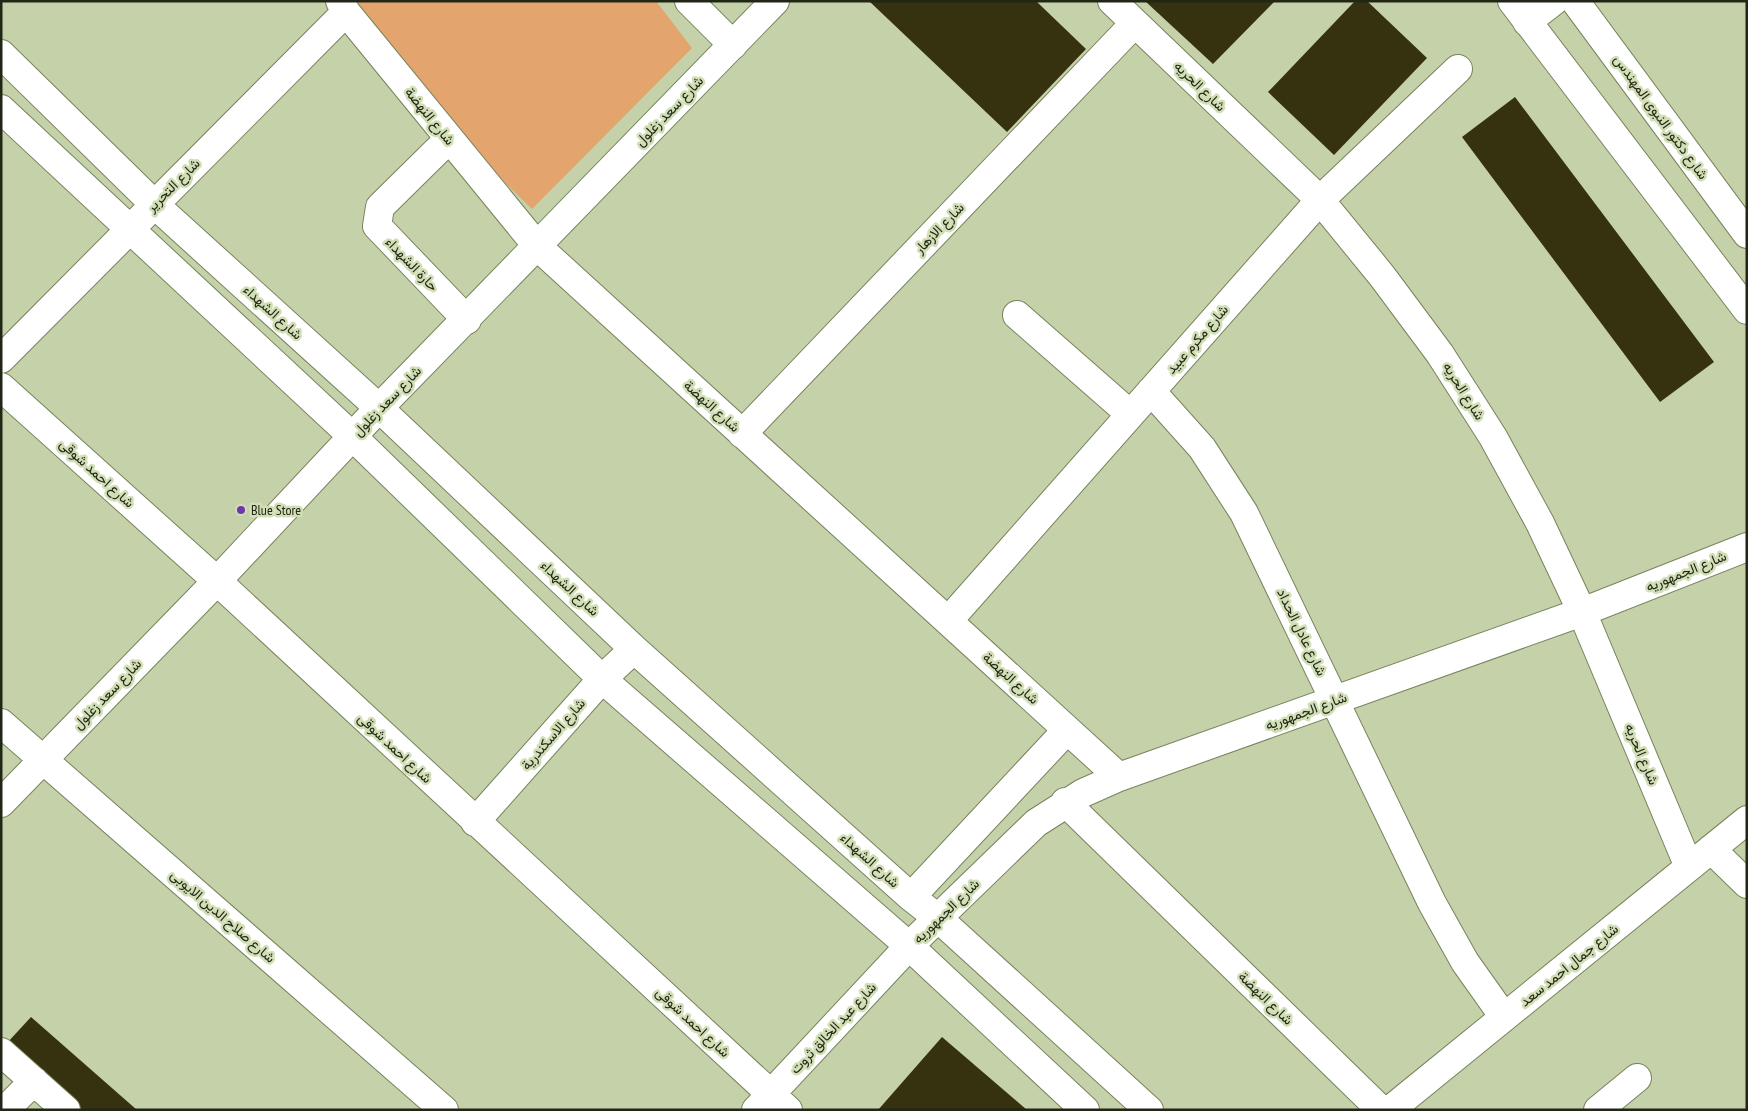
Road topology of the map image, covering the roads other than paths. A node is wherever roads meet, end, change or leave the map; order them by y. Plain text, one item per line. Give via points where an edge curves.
1 (689, 1) edge
2 (775, 1) edge
3 (1112, 1) edge
4 (1554, 1) edge
5 (1575, 1) edge
6 (343, 7) edge
7 (1519, 12) edge
8 (1135, 23) junction
9 (733, 45) junction
10 (1, 54) edge
11 (1458, 69) dead end
12 (1, 109) edge
13 (449, 139) junction
14 (1320, 200) junction
15 (154, 204) junction
16 (130, 230) junction
17 (1747, 234) edge
18 (538, 247) junction
19 (1747, 310) edge
20 (1017, 315) dead end
21 (467, 320) junction
22 (1, 359) edge
23 (1, 387) edge
24 (1151, 391) junction
25 (379, 408) junction
26 (1130, 414) junction
27 (742, 434) junction
28 (353, 436) junction
29 (1747, 547) edge
30 (217, 581) junction
31 (1582, 612) junction
32 (948, 621) junction
33 (634, 649) junction
34 (602, 679) junction
35 (1335, 700) junction
36 (1, 723) edge
37 (1067, 730) junction
38 (44, 760) junction
39 (1119, 777) junction
40 (1065, 802) junction
41 (1, 803) edge
42 (1747, 820) edge
43 (475, 822) junction
44 (1711, 849) junction
45 (1689, 867) junction
46 (1747, 884) edge
47 (911, 897) junction
48 (940, 919) junction
49 (909, 946) junction
50 (1504, 1017) junction
51 (1, 1052) edge
52 (1637, 1078) dead end
53 (34, 1081) junction
54 (772, 1104) edge
55 (5, 1110) edge
56 (66, 1110) edge
57 (444, 1110) edge
58 (1085, 1110) edge
59 (1150, 1110) edge
60 (1381, 1110) edge
61 (1390, 1110) edge
62 (1598, 1110) edge

1 - 9 street
2 - 9 street, شارع سعد زغلول
3 - 8 street, شارع الحريه
4 - 7 street
5 - 17 street, شارع دكتور النبوى المهندس
6 - 13 street, شارع النهضة
6 - 15 street, شارع التحرير
7 - 19 street
8 - 14 street, شارع الحريه
8 - 27 street, شارع الازهار
9 - 18 street, شارع سعد زغلول
10 - 15 street, شارع الشهداء
11 - 14 street, شارع مكرم عبيد
12 - 16 street
13 - 18 street, شارع النهضة
13 - 21 street, حارة الشهداء via 380,207 377,226
14 - 24 street, شارع مكرم عبيد
14 - 31 street, شارع الحريه via 1440,354 1493,437 1540,523
15 - 16 street, شارع التحرير
15 - 25 street, شارع الشهداء
16 - 22 street, شارع التحرير
16 - 28 street
18 - 21 street, شارع سعد زغلول
18 - 27 street, شارع النهضة
20 - 26 street
21 - 25 street, شارع سعد زغلول
23 - 30 street, شارع احمد شوقى
24 - 26 street, شارع مكرم عبيد
24 - 35 street, شارع عادل الحداد via 1202,448 1225,480
25 - 28 street, شارع سعد زغلول
25 - 33 street, شارع الشهداء
26 - 32 street, شارع مكرم عبيد
27 - 32 street, شارع النهضة
28 - 30 street, شارع سعد زغلول
28 - 34 street
29 - 31 street, شارع الجمهوريه
30 - 38 street, شارع سعد زغلول
30 - 43 street, شارع احمد شوقى
31 - 35 street, شارع الجمهوريه
31 - 45 street, شارع الحريه
32 - 37 street, شارع النهضة
33 - 34 street, شارع الاسكندرية
33 - 47 street, شارع الشهداء
34 - 43 street, شارع الاسكندرية
34 - 49 street
35 - 39 street, شارع الجمهوريه
35 - 50 street, شارع عادل الحداد via 1432,903 1465,962
36 - 38 street, شارع صلاح الدين الايوبى
37 - 39 street, شارع النهضة
37 - 47 street
38 - 41 street, شارع سعد زغلول
38 - 57 street, شارع صلاح الدين الايوبى
39 - 40 street, شارع الجمهوريه
40 - 48 street, شارع الجمهوريه via 1036,823
40 - 60 street, شارع النهضة
42 - 44 street, شارع جمال احمد سعد
43 - 54 street, شارع احمد شوقى
44 - 45 street, شارع جمال احمد سعد
44 - 46 street
45 - 50 street, شارع جمال احمد سعد
47 - 48 street, شارع الشهداء
48 - 49 street, شارع الجمهوريه
48 - 59 street, شارع الشهداء
49 - 54 street, شارع عبد الخالق ثروت
49 - 58 street
50 - 61 street, شارع جمال احمد سعد
51 - 53 street
52 - 62 street
53 - 55 street
53 - 56 street

